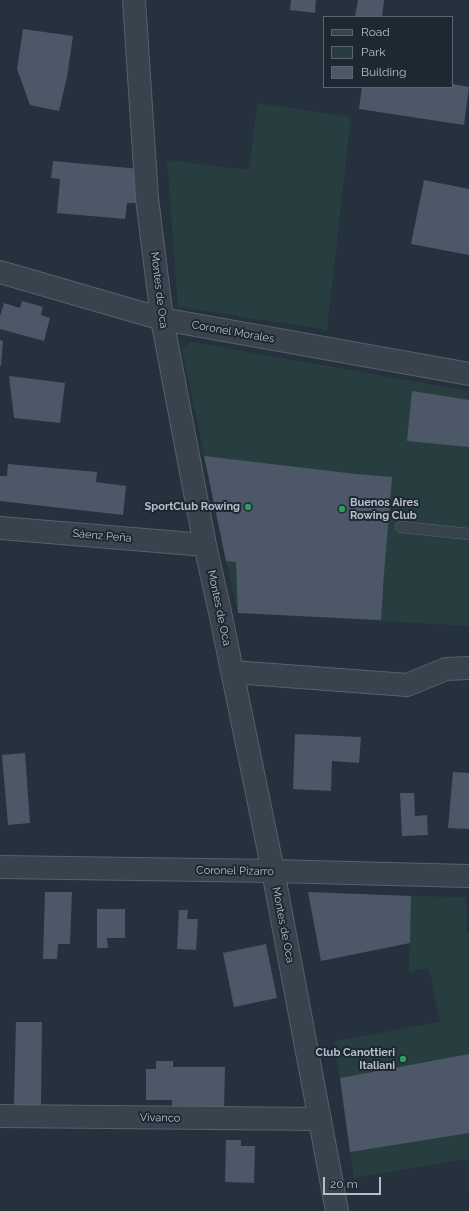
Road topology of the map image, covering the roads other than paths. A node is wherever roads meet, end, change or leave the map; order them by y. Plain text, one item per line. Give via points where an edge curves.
1 (134, 0) edge
2 (0, 272) edge
3 (162, 319) junction
4 (469, 374) edge
5 (400, 527) dead end
6 (0, 528) edge
7 (469, 534) edge
8 (205, 545) junction
9 (469, 668) edge
10 (233, 672) junction
11 (0, 867) edge
12 (273, 871) junction
13 (469, 876) edge
14 (0, 1116) edge
15 (320, 1119) junction
16 (338, 1211) edge

1 - 3 street, Montes de Oca via 147,198
2 - 3 street, Coronel Morales
3 - 4 street, Coronel Morales
3 - 8 street, Montes de Oca
5 - 7 lane
6 - 8 street, Sáenz Peña
8 - 10 street, Montes de Oca
9 - 10 street via 446,669 407,685
10 - 12 street, Montes de Oca
11 - 12 street, Coronel Pizarro
12 - 13 street, Coronel Pizarro
12 - 15 street, Montes de Oca
14 - 15 street, Vivanco
15 - 16 street, Montes de Oca

